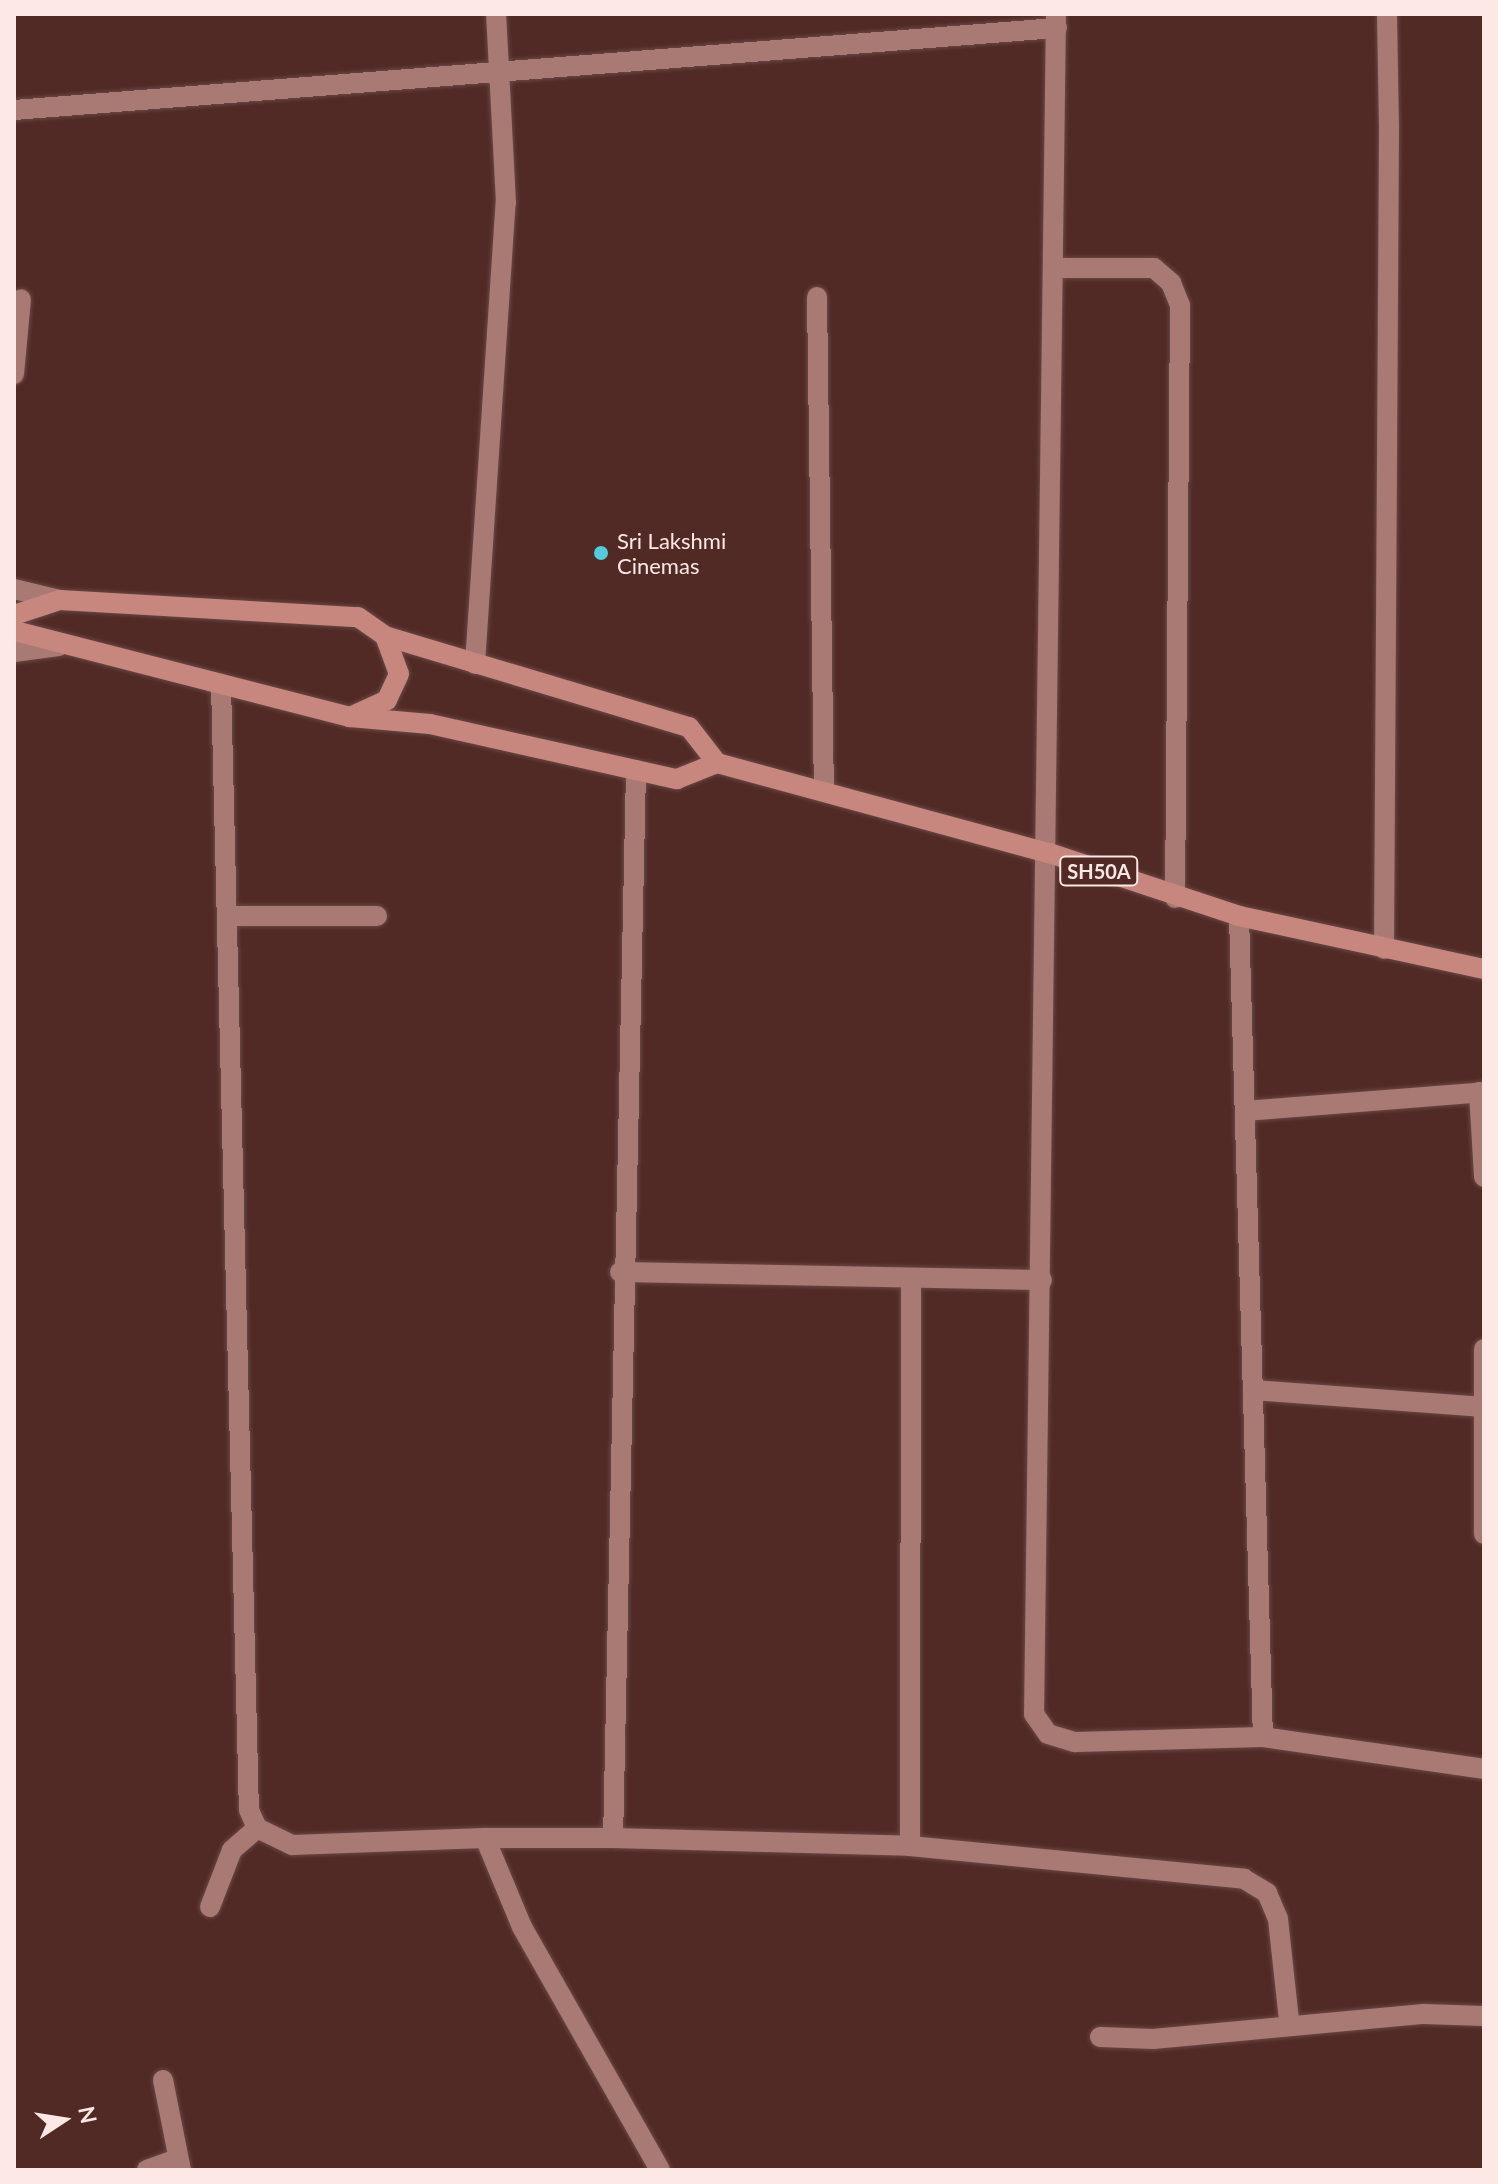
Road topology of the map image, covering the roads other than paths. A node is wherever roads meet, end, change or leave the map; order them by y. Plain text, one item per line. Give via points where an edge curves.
1 (496, 14) edge
2 (1387, 14) edge
3 (1056, 21) edge
4 (499, 70) junction
5 (14, 110) edge
6 (1055, 268) junction
7 (817, 297) dead end
8 (21, 299) dead end
9 (14, 374) edge
10 (14, 589) edge
11 (60, 600) junction
12 (14, 615) edge
13 (14, 631) edge
14 (385, 636) junction
15 (59, 646) junction
16 (14, 652) edge
17 (475, 664) junction
18 (221, 684) junction
19 (350, 717) junction
20 (717, 763) junction
21 (636, 770) junction
22 (824, 790) junction
23 (1049, 853) junction
24 (1175, 898) junction
25 (229, 916) junction
26 (377, 916) dead end
27 (1239, 916) junction
28 (1384, 949) junction
29 (1484, 969) edge
30 (1482, 1092) edge
31 (1245, 1111) junction
32 (1484, 1177) edge
33 (620, 1272) junction
34 (911, 1278) junction
35 (1042, 1280) junction
36 (1484, 1349) edge
37 (1253, 1390) junction
38 (1483, 1406) edge
39 (1484, 1534) edge
40 (1263, 1737) junction
41 (1484, 1769) edge
42 (257, 1828) junction
43 (485, 1838) junction
44 (613, 1838) junction
45 (910, 1846) junction
46 (210, 1907) dead end
47 (1484, 2016) edge
48 (1289, 2021) junction
49 (1100, 2037) dead end
50 (163, 2080) dead end
51 (179, 2164) edge
52 (147, 2170) edge
53 (660, 2170) edge

1 - 4 street
2 - 28 street
3 - 4 street
3 - 6 street
4 - 5 street
4 - 17 street via 502,327
6 - 23 street
6 - 24 street via 1154,268 1171,283 1180,305
7 - 22 street
8 - 9 street
10 - 11 street
11 - 12 main road
11 - 14 main road via 358,617
13 - 15 main road
14 - 17 main road
14 - 19 main road via 399,674 387,700
15 - 16 street
15 - 18 main road
17 - 20 main road via 689,727
18 - 19 main road
18 - 25 street
19 - 21 main road via 430,724
20 - 21 main road via 677,779
20 - 22 main road, SH50A
21 - 33 street
22 - 23 main road, SH50A
23 - 24 main road, SH50A
23 - 35 street
24 - 27 main road, SH50A
25 - 26 street
25 - 42 street via 249,1810
27 - 28 main road, SH50A
27 - 31 street
28 - 29 main road, SH50A
30 - 31 street
30 - 32 street
31 - 37 street
33 - 34 street
33 - 44 street
34 - 35 street
34 - 45 street
35 - 40 street via 1034,1714 1048,1734 1075,1742
36 - 38 street
37 - 38 street
37 - 40 street
38 - 39 street
40 - 41 street
42 - 43 street via 292,1845
42 - 46 street via 232,1850
43 - 44 street
43 - 53 street via 522,1927
44 - 45 street
45 - 48 street via 1244,1879 1267,1893 1278,1919
47 - 48 street
48 - 49 street via 1153,2039
50 - 51 street
51 - 52 street

